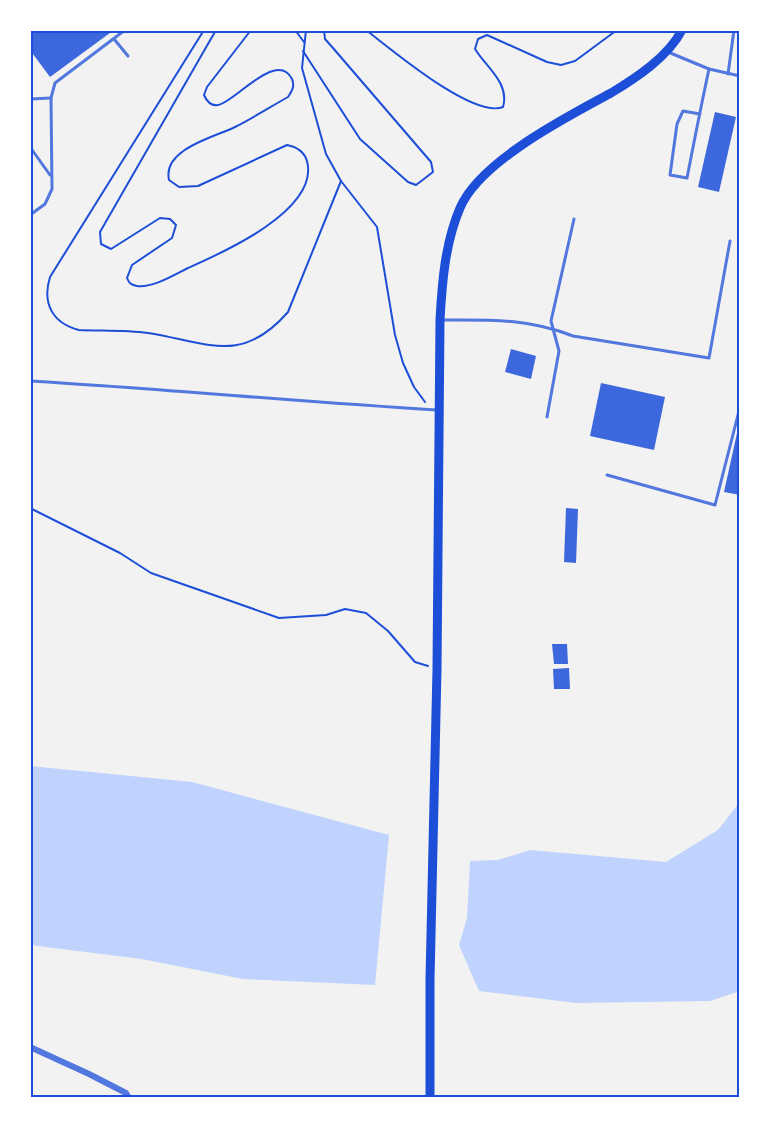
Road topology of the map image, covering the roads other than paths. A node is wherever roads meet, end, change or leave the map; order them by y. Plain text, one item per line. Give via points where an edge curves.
1 (125, 30) edge
2 (682, 30) edge
3 (734, 30) edge
4 (114, 39) junction
5 (667, 51) junction
6 (128, 56) dead end
7 (709, 69) junction
8 (728, 74) junction
9 (740, 76) edge
10 (51, 98) junction
11 (30, 99) edge
12 (700, 114) junction
13 (30, 147) edge
14 (51, 177) junction
15 (30, 215) edge
16 (574, 219) dead end
17 (730, 241) dead end
18 (440, 320) junction
19 (553, 328) junction
20 (30, 381) edge
21 (740, 407) edge
22 (434, 410) junction
23 (547, 417) dead end
24 (607, 474) dead end
25 (30, 1047) edge
26 (129, 1098) edge
27 (430, 1098) edge

1 - 4 lane
2 - 5 main road
3 - 8 lane
4 - 6 lane
4 - 10 lane via 55,83
5 - 7 lane
5 - 18 main road via 627,84 494,166 474,186 460,206 449,246
7 - 8 lane
7 - 12 lane
8 - 9 lane
10 - 11 lane
10 - 14 lane
12 - 12 lane via 687,178 670,175 680,117 683,111
13 - 14 lane
14 - 15 lane via 47,201
16 - 19 lane via 550,321
17 - 19 lane via 709,358 573,336
18 - 19 lane via 511,320
18 - 22 main road
19 - 23 lane via 559,351
20 - 22 lane
21 - 24 lane via 714,505
22 - 27 main road via 437,669
25 - 26 street via 126,1093

